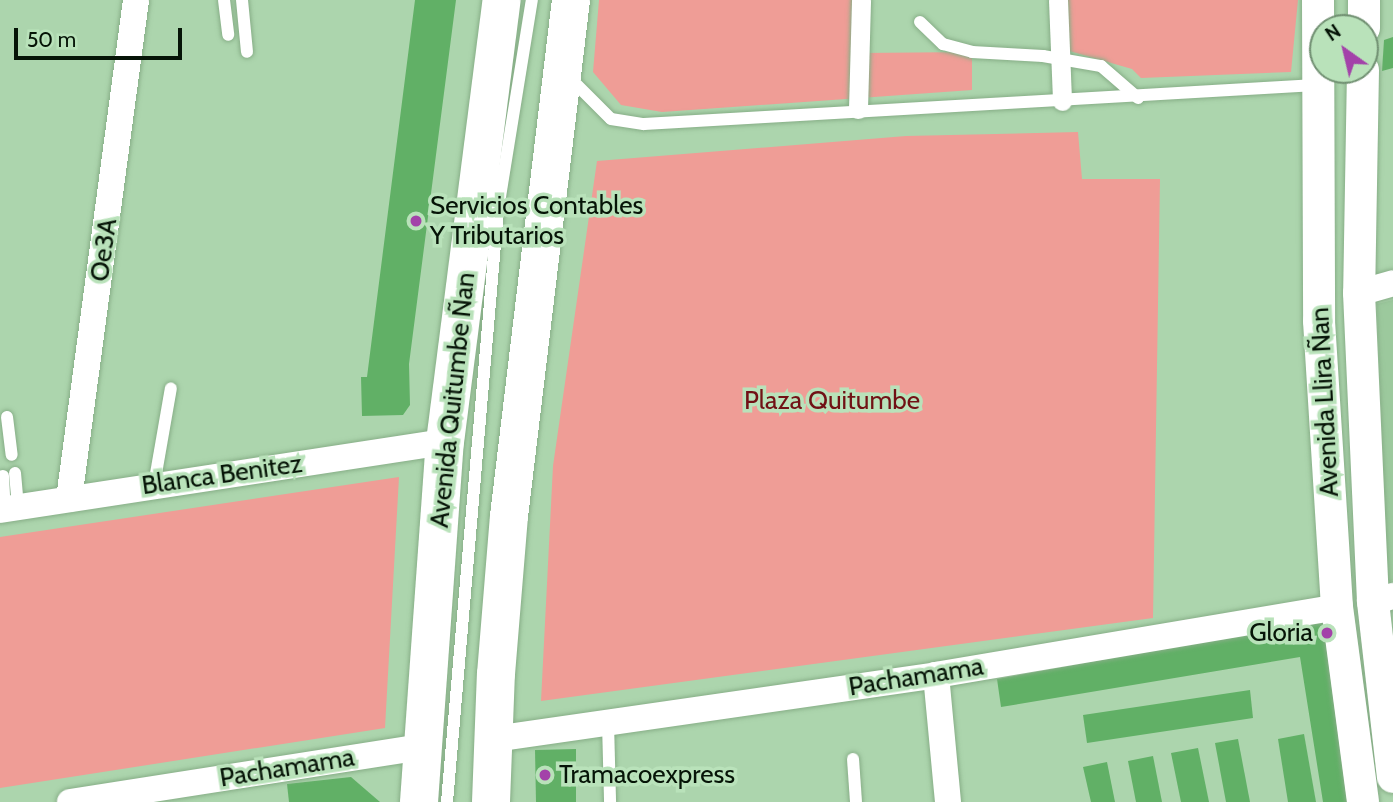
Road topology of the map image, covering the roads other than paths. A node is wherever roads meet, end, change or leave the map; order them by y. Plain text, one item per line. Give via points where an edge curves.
1 (136, 0) edge
2 (224, 0) edge
3 (242, 0) edge
4 (502, 0) edge
5 (532, 0) edge
6 (571, 0) edge
7 (861, 0) edge
8 (1058, 0) edge
9 (1318, 0) edge
10 (920, 22) dead end
11 (228, 35) dead end
12 (247, 52) dead end
13 (1059, 59) junction
14 (563, 70) junction
15 (1363, 84) edge
16 (1317, 85) junction
17 (1138, 97) junction
18 (1062, 101) junction
19 (858, 109) junction
20 (1393, 283) edge
21 (1359, 293) junction
22 (171, 388) dead end
23 (8, 417) dead end
24 (445, 442) junction
25 (12, 455) dead end
26 (9, 474) dead end
27 (154, 485) junction
28 (69, 499) junction
29 (8, 509) edge
30 (1383, 599) edge
31 (1337, 607) junction
32 (936, 676) junction
33 (608, 723) junction
34 (494, 739) junction
35 (421, 747) junction
36 (853, 759) dead end
37 (1393, 777) edge
38 (70, 802) edge
39 (419, 802) edge
40 (447, 802) edge
41 (491, 802) edge
42 (610, 802) edge
43 (856, 802) edge
44 (948, 802) edge
45 (1363, 802) edge

1 - 28 street, Oe3A
2 - 11 lane
3 - 12 lane
4 - 24 main road, Avenida Quitumbe Ñan
5 - 40 lane via 498,209
6 - 14 main road
7 - 19 street
8 - 13 street
9 - 16 street, Avenida Llira Ñan
10 - 13 lane via 943,44 972,52
13 - 17 lane via 1101,66
13 - 18 street
14 - 19 lane via 596,107 618,121 644,124
14 - 34 main road via 509,516
15 - 21 street, Avenida Llira Ñan
16 - 17 lane
16 - 31 street, Avenida Llira Ñan via 1319,321
17 - 18 lane
18 - 19 lane
20 - 21 street
21 - 30 street, Avenida Llira Ñan
22 - 27 lane
23 - 25 lane
24 - 27 street, Blanca Benitez
24 - 35 main road, Avenida Quitumbe Ñan
26 - 29 lane
27 - 28 street, Blanca Benitez
28 - 29 street, Blanca Benitez
30 - 37 street, Avenida Llira Ñan
31 - 32 street, Pachamama
31 - 45 street, Avenida Llira Ñan
32 - 33 street, Pachamama
32 - 44 street
33 - 34 street, Pachamama
33 - 42 lane
34 - 41 main road
35 - 38 street, Pachamama
35 - 39 main road, Avenida Quitumbe Ñan
36 - 43 lane

